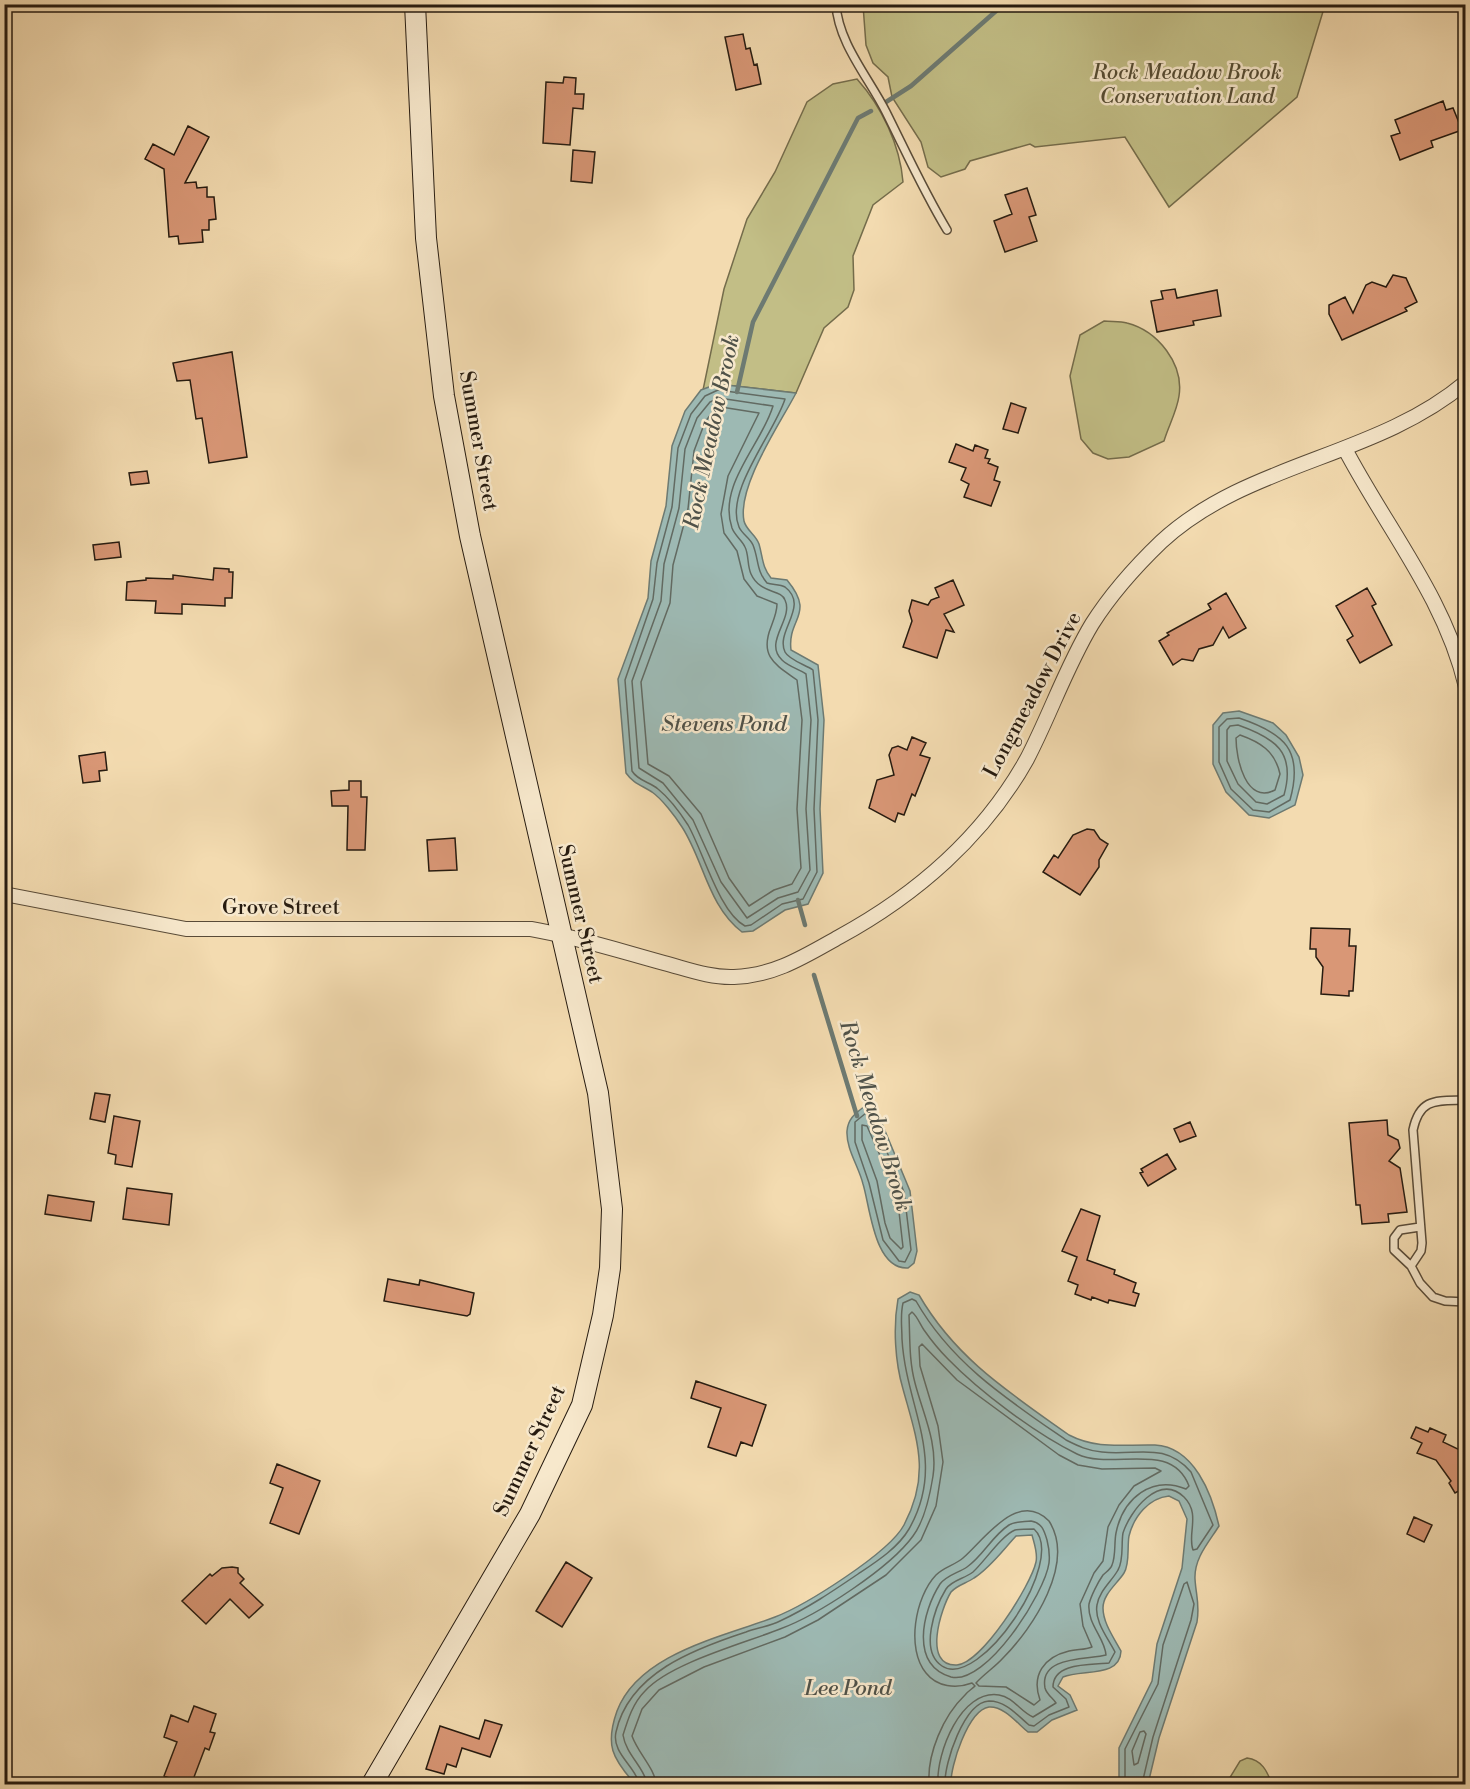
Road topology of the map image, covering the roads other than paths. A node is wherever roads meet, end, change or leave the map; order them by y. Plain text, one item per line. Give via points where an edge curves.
1 (415, 4) edge
2 (836, 4) edge
3 (946, 230) dead end
4 (1466, 382) edge
5 (1345, 450) junction
6 (1466, 687) edge
7 (4, 894) edge
8 (560, 934) junction
9 (1466, 1100) edge
10 (1420, 1227) junction
11 (1411, 1266) junction
12 (1466, 1302) edge
13 (372, 1785) edge

1 - 8 main road, Summer Street via 426,238 444,396 470,536
2 - 3 lane via 837,17 861,71
4 - 5 street, Longmeadow Drive via 1420,412
5 - 6 street via 1430,592 1448,628
5 - 8 street, Longmeadow Drive via 1266,477 1228,495 1193,515 1144,558 1091,625 1026,759 997,805 964,844 927,878 852,930 776,970 732,977 697,972
7 - 8 street, Grove Street via 186,929 502,928
8 - 13 main road, Summer Street via 598,1093 612,1209 610,1268 594,1362 582,1405 530,1514
9 - 10 lane via 1427,1104 1416,1116 1413,1130
10 - 11 lane via 1421,1251
10 - 11 lane via 1400,1230 1394,1238 1395,1250
11 - 12 lane via 1419,1283 1433,1297

